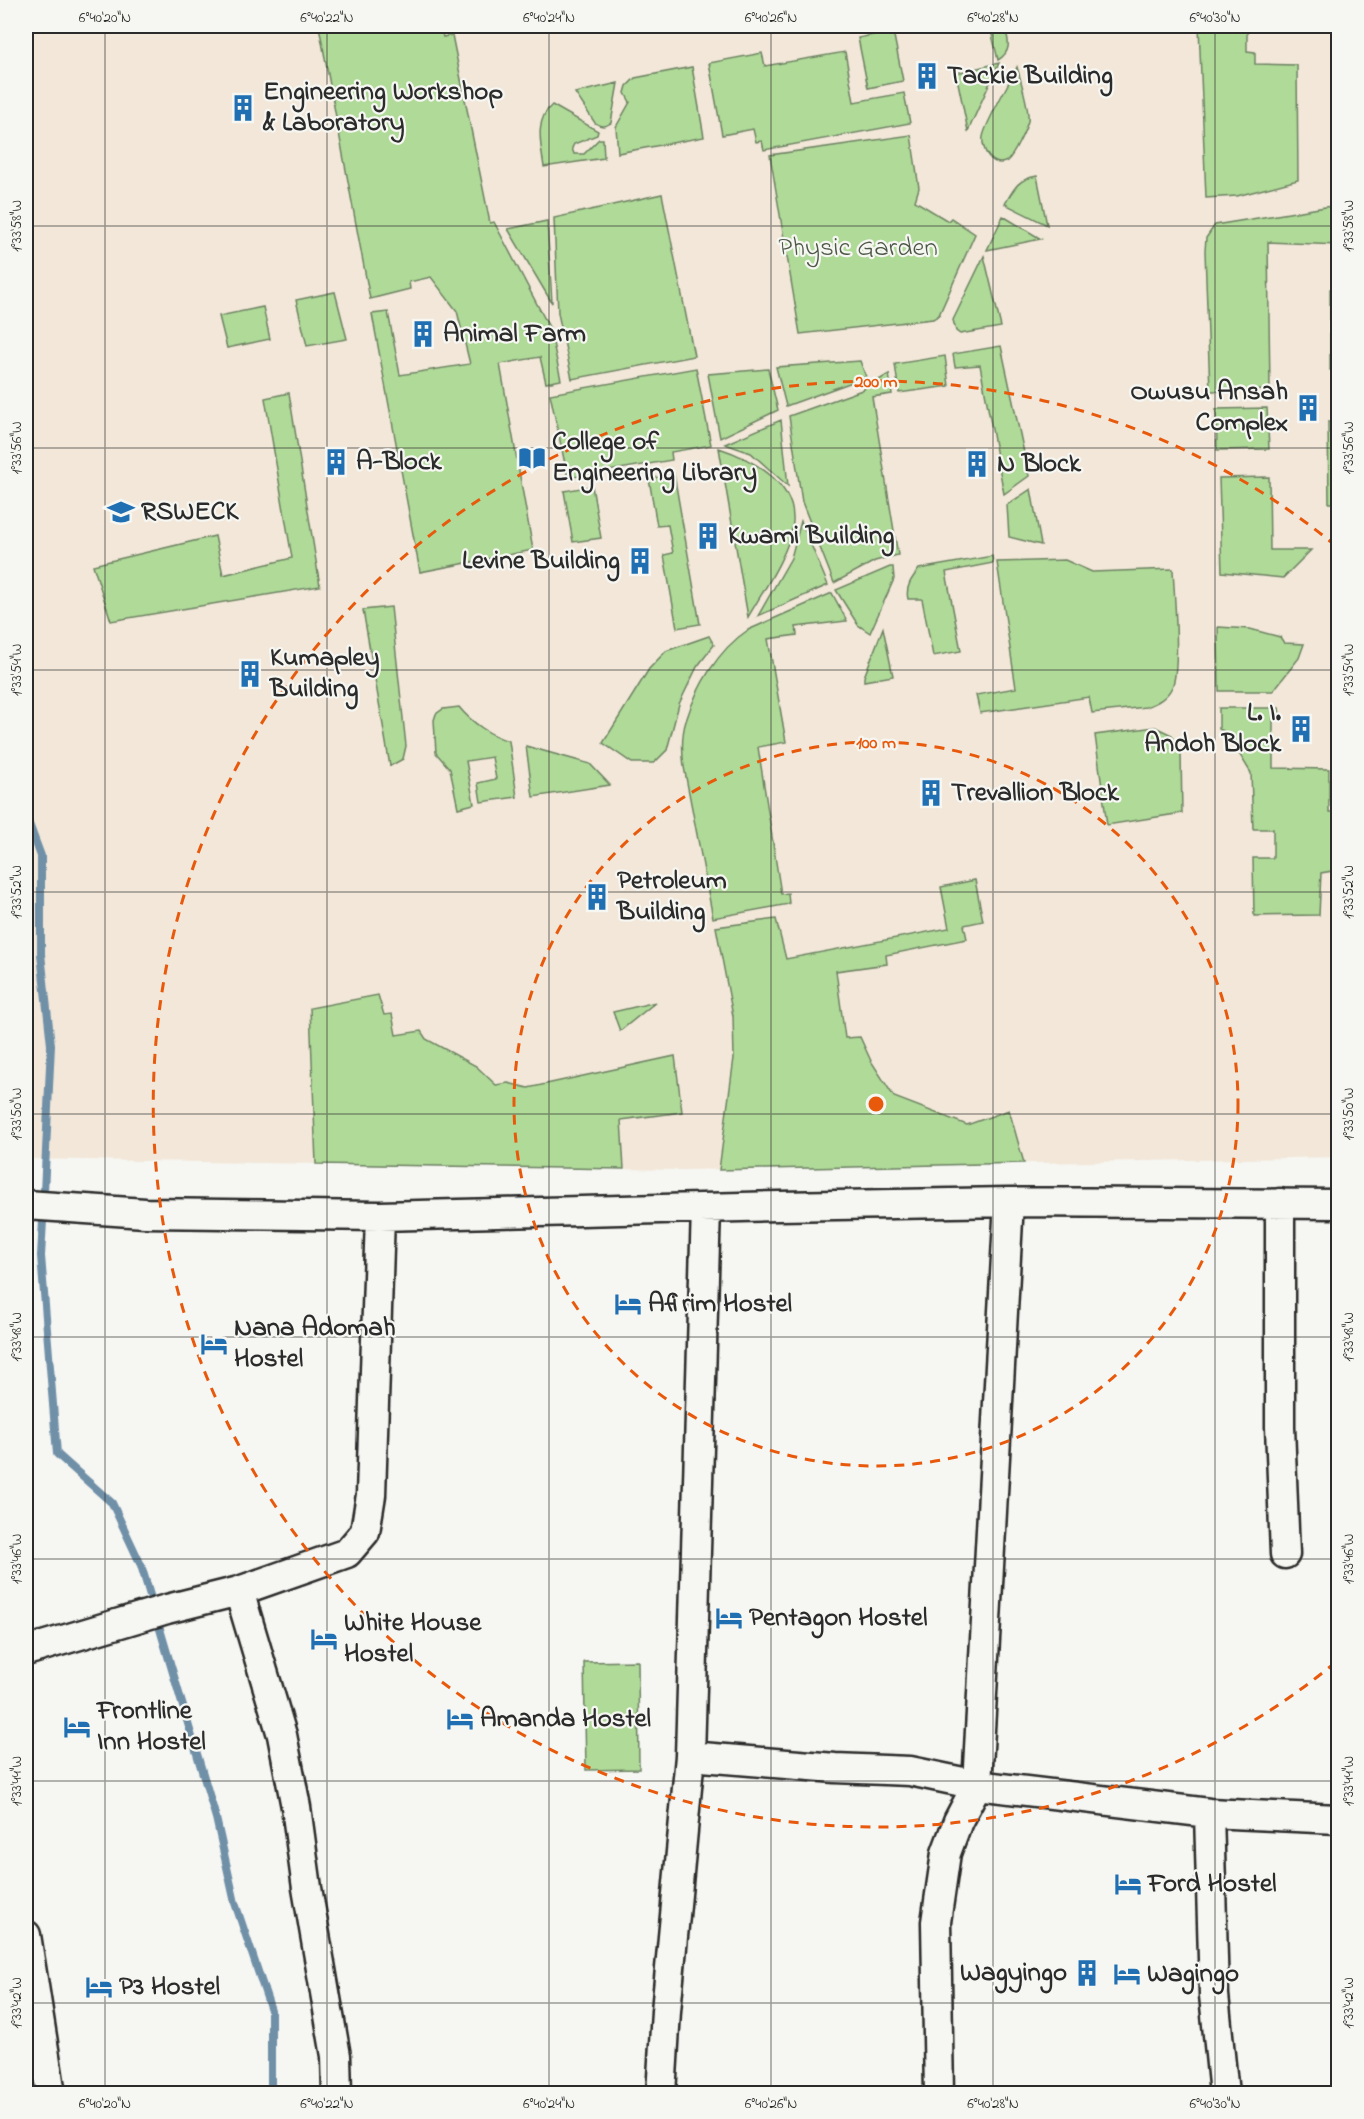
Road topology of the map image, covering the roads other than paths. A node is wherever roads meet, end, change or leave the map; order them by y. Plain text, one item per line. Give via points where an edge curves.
1 (1009, 1202) junction
2 (1280, 1203) junction
3 (1338, 1204) edge
4 (26, 1206) edge
5 (706, 1208) junction
6 (381, 1216) junction
7 (1285, 1554) dead end
8 (239, 1591) junction
9 (26, 1651) edge
10 (690, 1756) junction
11 (977, 1785) junction
12 (1209, 1813) junction
13 (1338, 1819) edge
14 (26, 1935) edge
15 (51, 2094) edge
16 (337, 2094) edge
17 (661, 2094) edge
18 (939, 2094) edge
19 (1224, 2094) edge

1 - 2 street
1 - 5 street
1 - 11 street
2 - 3 street
2 - 7 street via 1280,1427
4 - 6 street via 145,1213
5 - 6 street
5 - 10 street
6 - 8 street via 371,1495 365,1532 347,1552
8 - 9 street
8 - 16 street via 282,1735 336,2056
10 - 11 street via 910,1771
10 - 17 street
11 - 12 street
11 - 18 street via 946,1853 936,1922
12 - 13 street
12 - 19 street via 1214,1995
14 - 15 street

